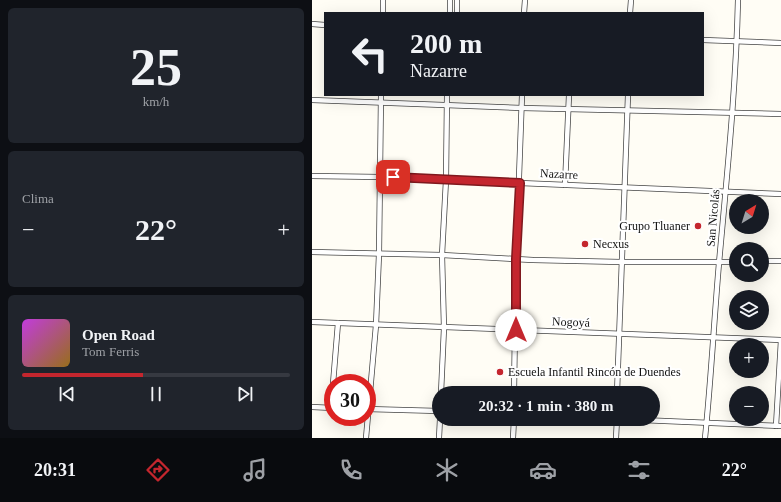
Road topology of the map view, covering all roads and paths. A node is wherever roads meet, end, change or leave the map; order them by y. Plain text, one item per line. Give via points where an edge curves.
1 (383, 0) edge
2 (450, 0) edge
3 (457, 0) edge
4 (525, 0) edge
5 (631, 0) edge
6 (738, 0) edge
7 (383, 12) edge
8 (450, 12) edge
9 (457, 12) edge
10 (524, 12) edge
11 (630, 12) edge
12 (312, 24) edge
13 (324, 25) edge
14 (704, 40) edge
15 (737, 41) junction
16 (781, 43) edge
17 (381, 96) edge
18 (447, 96) edge
19 (522, 96) edge
20 (569, 96) edge
21 (628, 96) edge
22 (312, 100) edge
23 (381, 102) junction
24 (447, 105) junction
25 (522, 108) junction
26 (568, 110) junction
27 (627, 111) junction
28 (733, 113) junction
29 (781, 114) edge
30 (312, 176) edge
31 (380, 177) junction
32 (446, 180) junction
33 (520, 183) junction
34 (565, 185) junction
35 (625, 187) junction
36 (726, 191) junction
37 (781, 194) edge
38 (312, 252) edge
39 (379, 254) junction
40 (442, 254) junction
41 (516, 259) junction
42 (769, 261) edge
43 (781, 261) edge
44 (621, 262) junction
45 (719, 262) junction
46 (729, 262) edge
47 (312, 322) edge
48 (338, 323) junction
49 (376, 325) junction
50 (444, 328) junction
51 (516, 330) junction
52 (619, 334) junction
53 (713, 337) junction
54 (781, 340) edge
55 (334, 374) edge
56 (371, 374) edge
57 (441, 386) edge
58 (514, 386) edge
59 (617, 386) edge
60 (312, 407) edge
61 (324, 408) edge
62 (376, 409) edge
63 (432, 411) edge
64 (660, 421) edge
65 (707, 423) junction
66 (367, 426) edge
67 (440, 426) edge
68 (514, 426) edge
69 (617, 426) edge
70 (779, 426) edge
71 (366, 438) edge
72 (439, 438) edge
73 (513, 438) edge
74 (616, 438) edge
75 (705, 438) edge

1 - 7 street
2 - 8 street
3 - 9 street
4 - 10 street
5 - 11 street
6 - 15 street, San Nicolás
12 - 13 street
14 - 15 street
15 - 16 street
15 - 28 street, San Nicolás
17 - 23 street
18 - 24 street
19 - 25 street
20 - 26 street
21 - 27 street
22 - 23 street
23 - 24 street
23 - 31 street
24 - 25 street
24 - 32 street
25 - 26 street
25 - 33 street
26 - 27 street
26 - 34 street
27 - 28 street
27 - 35 street
28 - 29 street
28 - 36 street, San Nicolás
30 - 31 street, Nazarre
31 - 32 street, Nazarre
31 - 39 street
32 - 33 street, Nazarre
32 - 40 street
33 - 34 street, Nazarre
33 - 41 street
34 - 35 street, Nazarre
35 - 36 street, Nazarre
35 - 44 street
36 - 37 street, Nazarre
36 - 45 street, San Nicolás
38 - 39 street
39 - 40 street
39 - 49 street
40 - 41 street
40 - 50 street
41 - 44 street
41 - 51 street
42 - 43 street
44 - 45 street
44 - 52 street
45 - 46 street
45 - 53 street, San Nicolás
47 - 48 street, Nogoyá
48 - 49 street, Nogoyá
48 - 55 street
49 - 50 street, Nogoyá
49 - 56 street
50 - 51 street, Nogoyá
50 - 57 street
51 - 52 street, Nogoyá
51 - 58 street
52 - 53 street, Nogoyá
52 - 59 street
53 - 54 street, Nogoyá
53 - 65 street, San Nicolás
54 - 70 street
60 - 61 street
62 - 63 street
64 - 65 street
65 - 70 street
65 - 75 street, San Nicolás
66 - 71 street
67 - 72 street
68 - 73 street
69 - 74 street

